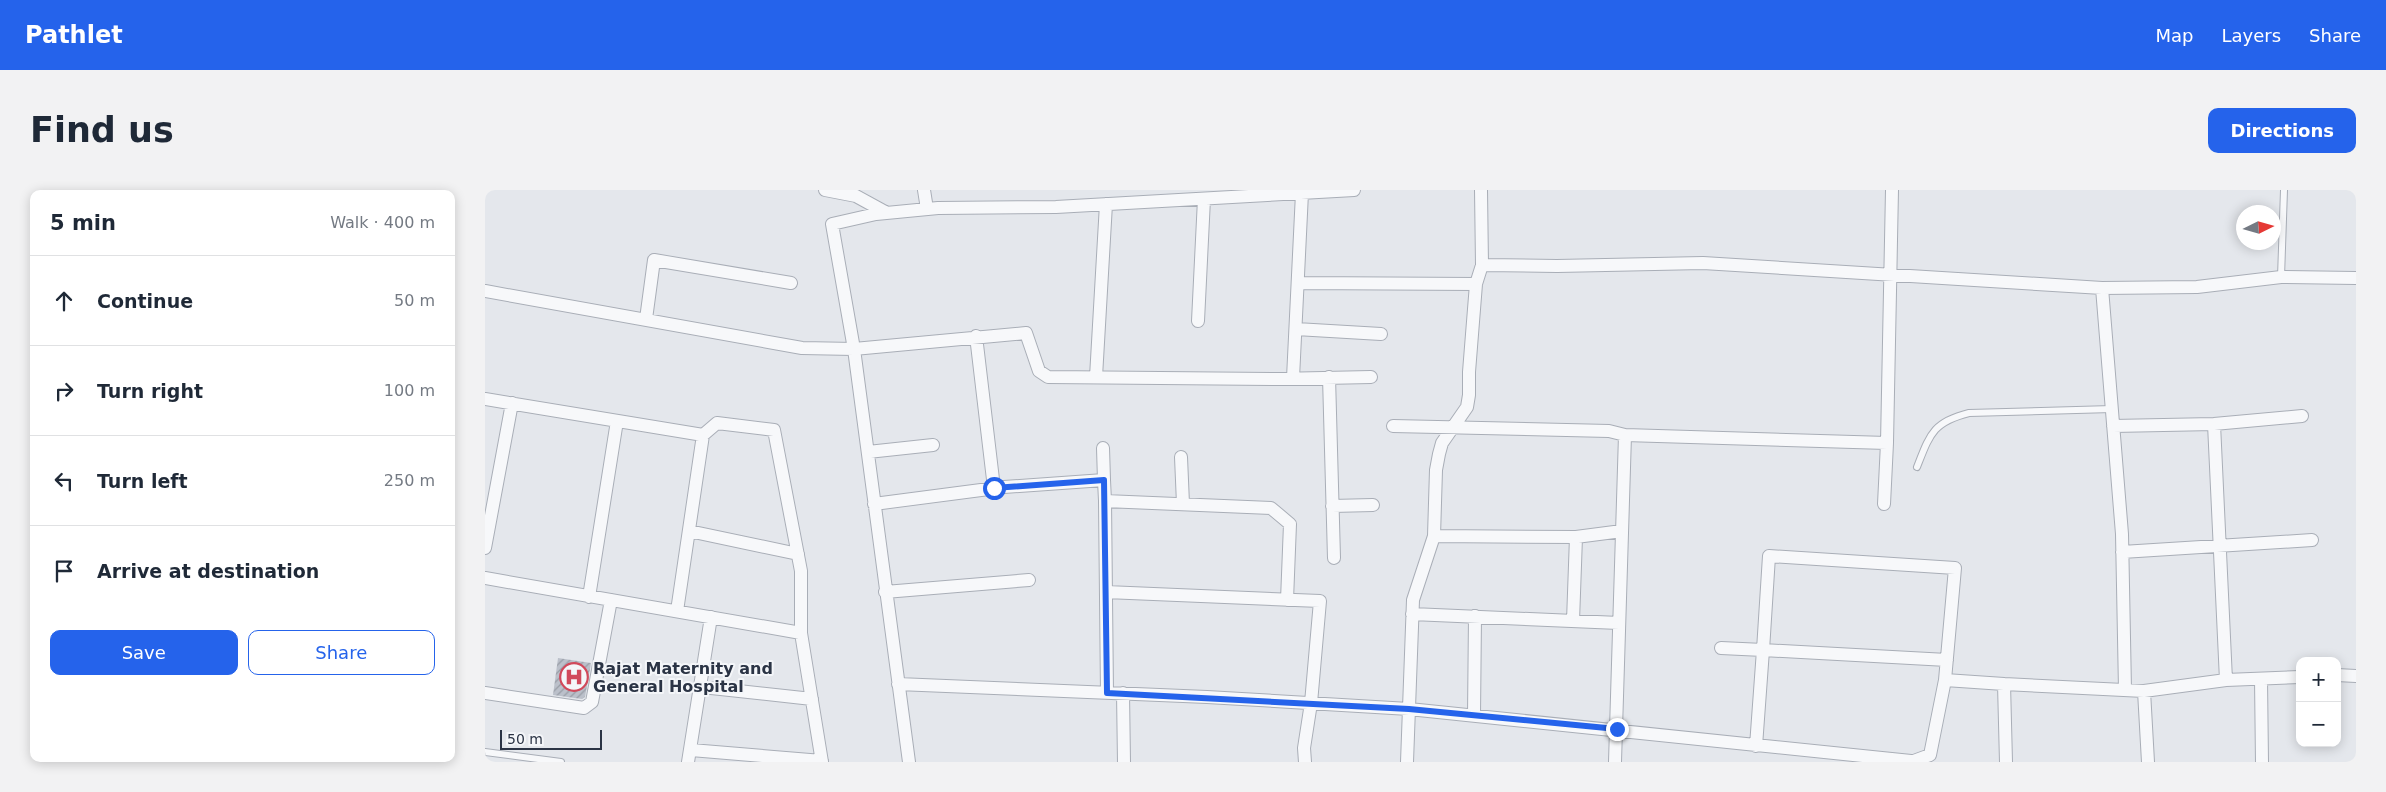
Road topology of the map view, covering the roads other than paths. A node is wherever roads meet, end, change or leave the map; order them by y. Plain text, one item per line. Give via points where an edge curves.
1 (825, 190) edge
2 (924, 190) edge
3 (1344, 190) edge
4 (1354, 190) edge
5 (1481, 190) edge
6 (1893, 190) edge
7 (2284, 190) edge
8 (1302, 193) junction
9 (1176, 195) edge
10 (1204, 199) junction
11 (1106, 204) junction
12 (927, 209) junction
13 (887, 213) junction
14 (1482, 265) junction
15 (1892, 273) junction
16 (2281, 278) junction
17 (2356, 278) edge
18 (791, 283) dead end
19 (1298, 283) junction
20 (1475, 284) junction
21 (2102, 288) junction
22 (485, 291) edge
23 (646, 319) junction
24 (1198, 321) dead end
25 (1296, 329) junction
26 (1381, 334) dead end
27 (976, 336) junction
28 (855, 349) junction
29 (1097, 377) junction
30 (1329, 377) junction
31 (1371, 377) dead end
32 (1293, 378) junction
33 (485, 399) edge
34 (512, 403) junction
35 (2112, 408) junction
36 (2302, 416) dead end
37 (617, 421) junction
38 (2214, 424) junction
39 (1393, 426) dead end
40 (1453, 426) junction
41 (2113, 426) junction
42 (1625, 434) junction
43 (703, 435) junction
44 (1887, 443) junction
45 (933, 445) dead end
46 (1103, 448) dead end
47 (868, 452) junction
48 (1181, 457) dead end
49 (1917, 467) dead end
50 (1104, 480) junction
51 (994, 488) junction
52 (1105, 500) junction
53 (874, 504) junction
54 (1183, 504) junction
55 (1884, 504) dead end
56 (1373, 505) dead end
57 (1332, 506) junction
58 (689, 531) junction
59 (1622, 531) junction
60 (1434, 536) junction
61 (1576, 537) junction
62 (2312, 540) dead end
63 (2219, 544) junction
64 (485, 548) edge
65 (2122, 552) junction
66 (798, 554) junction
67 (1333, 558) dead end
68 (485, 578) edge
69 (1029, 580) dead end
70 (885, 592) junction
71 (1106, 592) junction
72 (589, 597) junction
73 (611, 600) junction
74 (1287, 600) junction
75 (677, 612) junction
76 (1412, 614) junction
77 (1475, 616) junction
78 (711, 618) junction
79 (1573, 621) junction
80 (1619, 623) junction
81 (801, 633) junction
82 (1721, 648) dead end
83 (1763, 650) junction
84 (1947, 660) junction
85 (2341, 675) edge
86 (2356, 676) edge
87 (2296, 677) edge
88 (2261, 679) junction
89 (1945, 680) junction
90 (2226, 680) junction
91 (898, 684) junction
92 (2004, 684) junction
93 (702, 686) junction
94 (2125, 690) junction
95 (2144, 691) junction
96 (485, 693) edge
97 (1107, 693) junction
98 (1123, 693) junction
99 (812, 699) junction
100 (1311, 703) junction
101 (1409, 709) junction
102 (1473, 715) junction
103 (1617, 729) junction
104 (1756, 746) junction
105 (485, 752) edge
106 (689, 756) edge
107 (822, 761) edge
108 (561, 762) edge
109 (909, 762) edge
110 (1124, 762) edge
111 (1305, 762) edge
112 (1407, 762) edge
113 (1615, 762) edge
114 (1911, 762) edge
115 (2006, 762) edge
116 (2148, 762) edge
117 (2262, 762) edge

1 - 13 street via 856,196
2 - 12 street
3 - 4 street
3 - 8 street
5 - 14 street
6 - 15 street
7 - 16 lane
8 - 10 street
8 - 19 street
9 - 10 street
9 - 11 street
10 - 24 street
11 - 12 street
11 - 29 street
12 - 13 street
13 - 28 street via 832,224
14 - 15 street via 1703,263
14 - 20 street
15 - 21 street
15 - 44 street
16 - 17 street
16 - 21 street via 2197,286
18 - 23 street via 654,260
19 - 20 street
19 - 25 street
20 - 40 street via 1469,395 1467,407
21 - 35 street
22 - 23 street
23 - 28 street via 802,348
25 - 26 street
25 - 32 street
27 - 28 street
27 - 29 street via 1026,332 1039,371 1048,377
27 - 51 street
28 - 47 street
29 - 32 street
30 - 31 street
30 - 32 street
30 - 57 street
33 - 34 street
34 - 37 street
34 - 64 street
35 - 41 street
35 - 49 lane via 1969,413 1950,418 1939,425 1928,439
36 - 38 street
37 - 43 street
37 - 72 street
38 - 41 street
38 - 63 street
39 - 40 street
40 - 42 street
40 - 60 street via 1442,443 1437,462
41 - 65 street
42 - 44 street
42 - 59 street
43 - 58 street
43 - 66 street via 717,423 775,430
44 - 55 street
45 - 47 street
46 - 50 street
47 - 53 street
48 - 54 street
50 - 51 street
50 - 52 street
51 - 53 street
52 - 54 street
52 - 71 street
53 - 70 street
54 - 74 street via 1271,508 1290,524
56 - 57 street
57 - 67 street
58 - 66 street
58 - 75 street
59 - 61 street
59 - 80 street
60 - 61 street
60 - 76 street via 1413,600
61 - 79 street
62 - 63 street
63 - 65 street
63 - 90 street
65 - 94 street
66 - 81 street
68 - 72 street
69 - 70 street
70 - 91 street
71 - 74 street
71 - 97 street
72 - 73 street
73 - 75 street
73 - 96 street via 592,702 584,708
74 - 100 street via 1320,601
75 - 78 street
76 - 77 street
76 - 101 street
77 - 79 street
77 - 102 street
78 - 81 street
78 - 93 street
79 - 80 street
80 - 103 street
81 - 99 street
82 - 83 street
83 - 84 street
83 - 84 street via 1769,556 1955,568
83 - 104 street
84 - 89 street
85 - 86 street
87 - 88 street
88 - 90 street
88 - 117 street
89 - 92 street
89 - 114 street via 1930,755
90 - 95 street
91 - 97 street
91 - 109 street
92 - 94 street
92 - 115 street
93 - 99 street
93 - 106 street
94 - 95 street
95 - 116 street
97 - 98 street
98 - 100 street
98 - 110 street
99 - 107 street
100 - 101 street
100 - 111 street
101 - 102 street
101 - 112 street
102 - 103 street
103 - 104 street
103 - 113 street
104 - 114 street
105 - 108 lane
106 - 107 street

